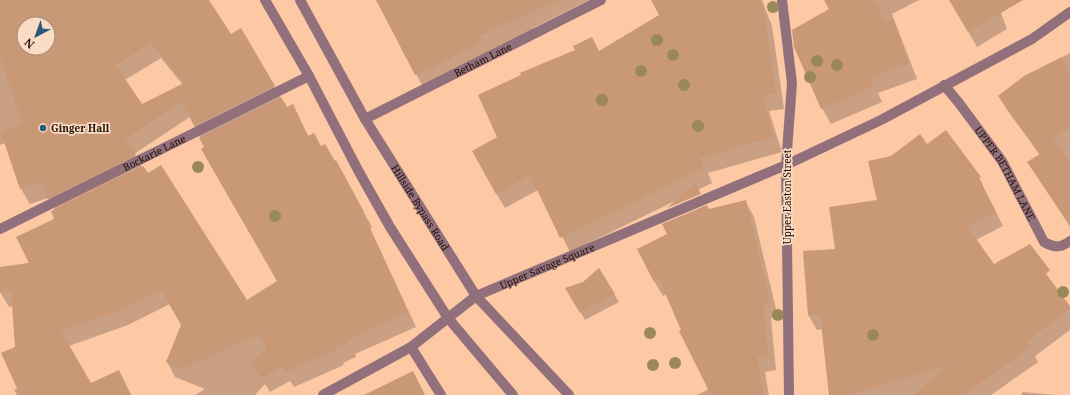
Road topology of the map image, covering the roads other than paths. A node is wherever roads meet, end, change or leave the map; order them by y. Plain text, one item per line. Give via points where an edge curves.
1 (265, 0) edge
2 (300, 0) edge
3 (601, 0) edge
4 (782, 0) edge
5 (1070, 12) edge
6 (309, 76) junction
7 (944, 85) junction
8 (364, 119) junction
9 (786, 164) junction
10 (0, 230) edge
11 (1070, 241) edge
12 (476, 296) junction
13 (448, 318) junction
14 (412, 347) junction
15 (323, 395) edge
16 (441, 395) edge
17 (514, 395) edge
18 (569, 395) edge
19 (789, 395) edge

1 - 6 street
2 - 8 street, Hillside Bypass Road
3 - 8 street, Betham Lane
4 - 9 street, Upper Easton Street via 792,83
5 - 7 street, Upper Savage Square via 1032,38
6 - 10 street, Bockarie Lane
6 - 13 street via 390,227
7 - 9 street, Upper Savage Square via 881,120
7 - 11 street, UPPER BETHAM LANE via 1002,161 1044,242 1053,247 1063,246
8 - 12 street, Hillside Bypass Road
9 - 12 street, Upper Savage Square
9 - 19 street, Upper Easton Street
12 - 13 street, Upper Savage Square
12 - 18 street, Hillside Bypass Road
13 - 14 street, Upper Savage Square
13 - 17 street
14 - 15 street, Upper Savage Square
14 - 16 street

